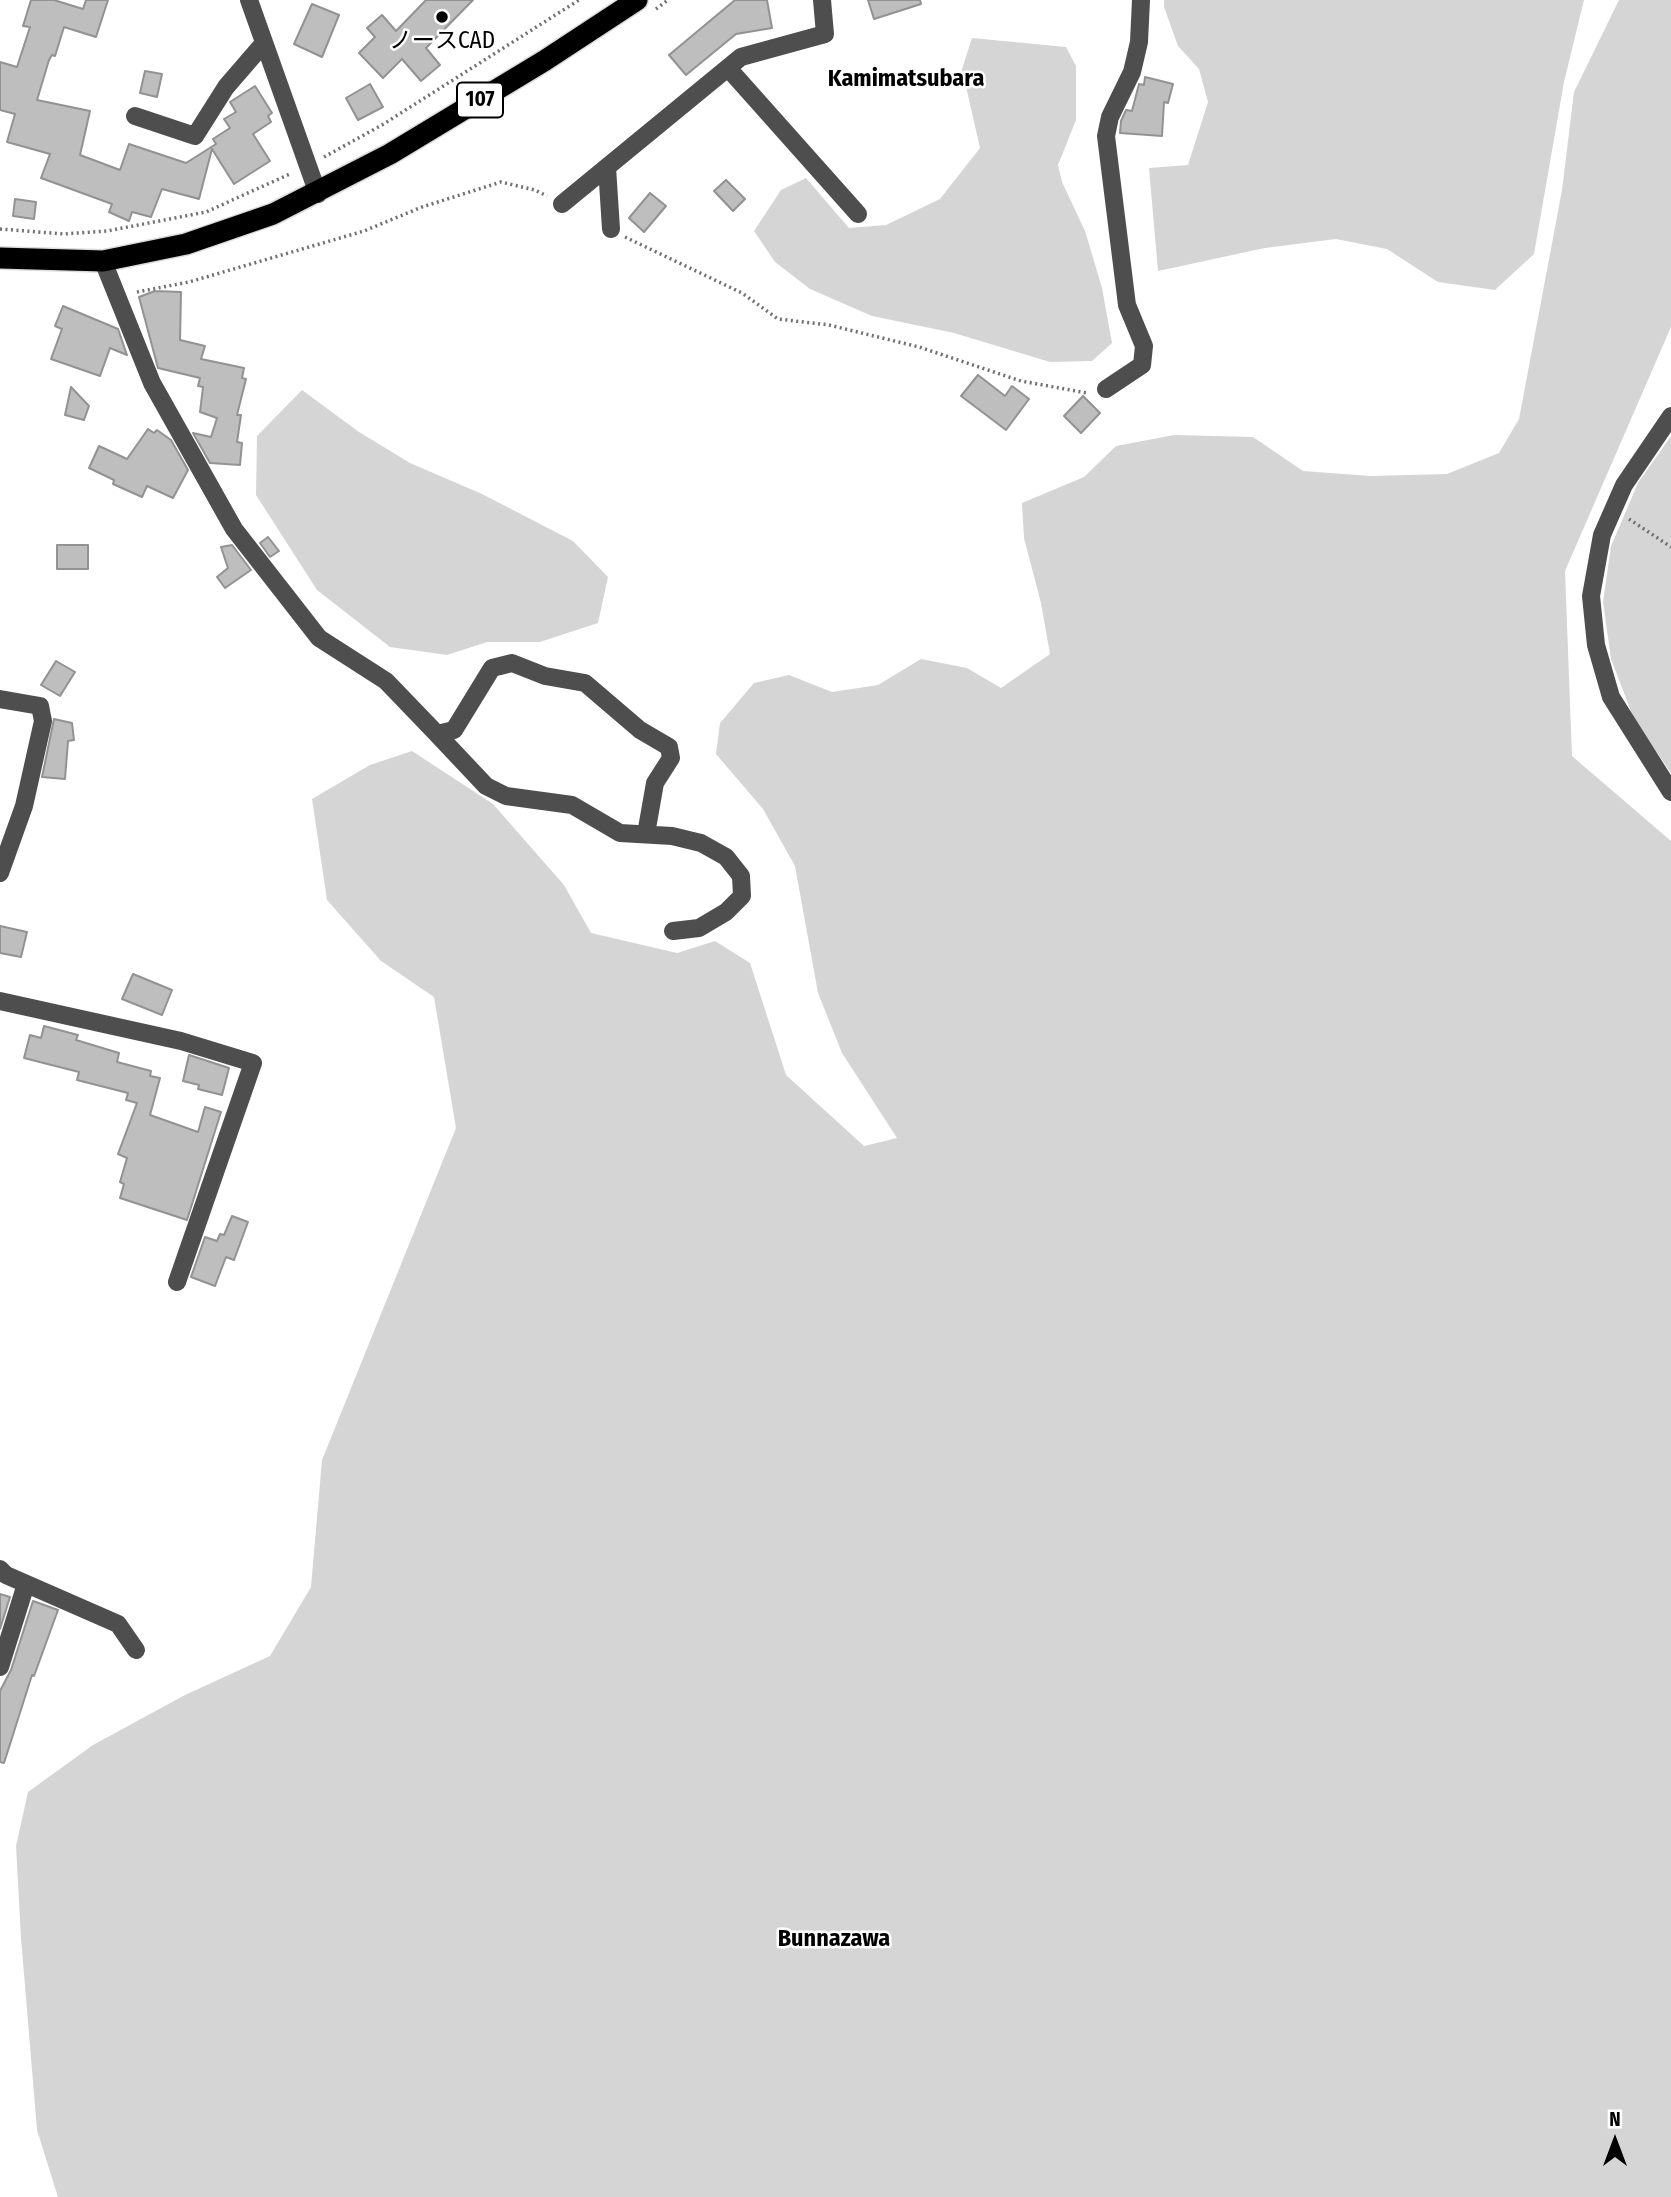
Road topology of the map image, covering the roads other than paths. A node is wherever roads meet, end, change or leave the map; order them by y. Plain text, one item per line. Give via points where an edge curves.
1 (249, 0) edge
2 (637, 0) edge
3 (822, 0) edge
4 (1141, 0) edge
5 (264, 43) junction
6 (728, 68) junction
7 (135, 116) dead end
8 (607, 167) junction
9 (318, 194) junction
10 (562, 204) road end
11 (858, 214) dead end
12 (611, 229) road end
13 (0, 258) edge
14 (103, 261) junction
15 (1106, 389) road end
16 (1671, 416) edge
17 (0, 699) edge
18 (437, 734) junction
19 (1671, 792) edge
20 (646, 834) junction
21 (0, 873) edge
22 (673, 931) dead end
23 (0, 1001) edge
24 (177, 1282) dead end
25 (0, 1569) edge
26 (26, 1584) junction
27 (136, 1650) dead end
28 (0, 1667) edge

1 - 5 street
2 - 9 highway, 107 via 544,61
3 - 6 street via 825,34 741,57
4 - 15 street via 1132,72 1106,136 1127,305 1144,346 1142,365
5 - 7 street via 226,87 195,136
5 - 9 street
6 - 8 street
6 - 11 street
8 - 10 street
8 - 12 street
9 - 14 highway, 107 via 229,232
13 - 14 highway, 107
14 - 18 street via 152,383 234,529 318,638 386,681
16 - 19 street via 1624,485 1602,535 1591,596 1596,645 1611,697
17 - 21 street via 40,706 43,721 24,806
18 - 20 street via 467,768 496,791 572,805 620,833
18 - 20 street via 454,730 492,668 512,663 545,676 585,683 640,730 669,747 671,758 656,783
20 - 22 street via 701,843 726,857 741,876 742,896 726,912 699,928
23 - 24 street via 181,1041 253,1063
25 - 26 street
26 - 27 street via 118,1624
26 - 28 street

